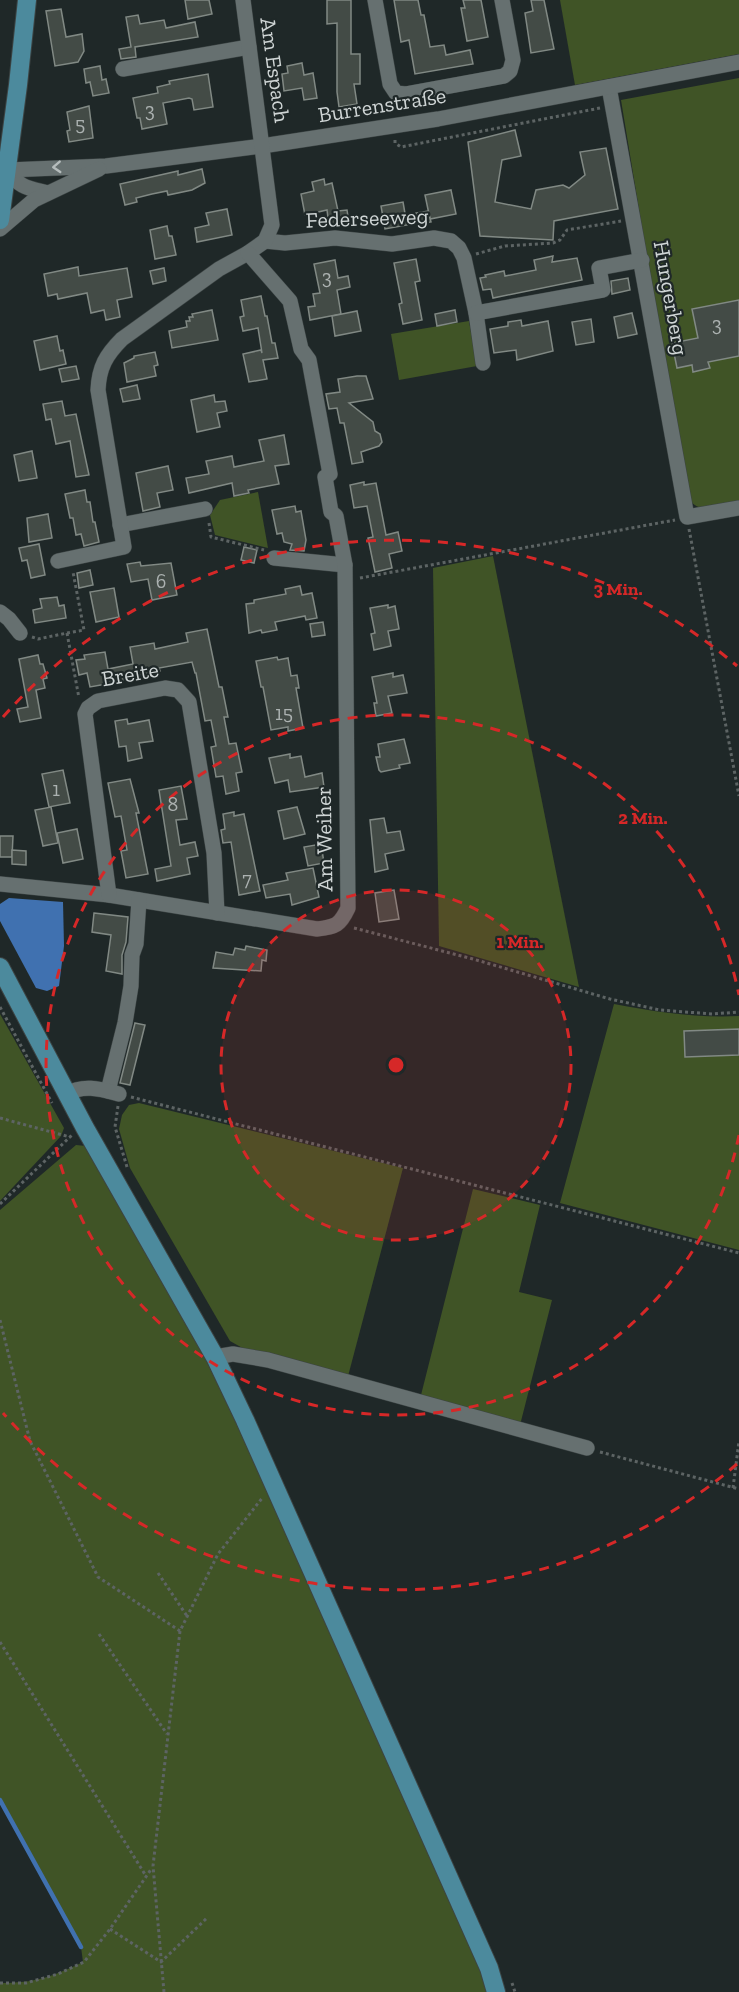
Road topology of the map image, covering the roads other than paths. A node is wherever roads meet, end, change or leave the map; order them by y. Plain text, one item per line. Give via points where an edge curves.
1 (27, 0) edge
2 (243, 0) edge
3 (375, 0) edge
4 (502, 0) edge
5 (249, 47) junction
6 (739, 62) edge
7 (123, 69) dead end
8 (609, 87) junction
9 (262, 146) junction
10 (106, 166) junction
11 (4, 172) edge
12 (48, 193) junction
13 (0, 220) edge
14 (0, 229) edge
15 (265, 241) junction
16 (248, 253) junction
17 (642, 260) junction
18 (476, 313) junction
19 (483, 363) dead end
20 (205, 508) road end
21 (739, 508) edge
22 (120, 525) junction
23 (274, 558) road end
24 (64, 560) road end
25 (345, 565) junction
26 (0, 612) edge
27 (20, 633) road end
28 (0, 884) edge
29 (109, 895) junction
30 (139, 900) junction
31 (217, 913) junction
32 (0, 966) edge
33 (61, 1101) junction
34 (215, 1357) junction
35 (587, 1448) road end
36 (496, 1992) edge

1 - 11 main road
2 - 5 street, Am Espach
3 - 4 street via 390,84 396,93 406,94 504,76 510,71 513,60
5 - 7 street
5 - 9 street, Am Espach
6 - 8 street, Burrenstraße
8 - 9 street, Burrenstraße
8 - 17 street, Hungerberg
9 - 10 street, Burrenstraße
9 - 15 street, Am Espach via 272,225
10 -> 11 street, Burrenstraße
10 - 12 street, Burrenstraße
11 - 12 street via 15,183
11 - 13 main road
12 - 14 street, Burrenstraße
15 - 16 street
15 - 18 street, Federseeweg via 335,238 392,244 444,238 459,248 464,258
16 - 22 street via 219,269 122,339 103,363 98,390
16 - 25 street, Am Weiher via 290,301 301,349 309,360 330,474 325,477 331,513 336,516
17 - 18 street via 600,268 603,290
17 - 21 street, Hungerberg via 687,518
18 - 19 street
20 - 22 street
22 - 24 street via 124,547
23 - 25 street
25 - 31 street, Am Weiher via 348,908 342,921 331,928 317,929
26 - 27 street
28 - 29 street, Am Weiher
29 - 30 street, Am Weiher
29 - 31 street, Breite via 85,719 88,708 98,701 165,688 178,690 189,702 214,853
30 - 31 street, Am Weiher
30 - 33 street via 131,986 113,1092 92,1087 73,1090
32 - 33 main road
33 - 34 main road
34 - 35 street via 233,1354 268,1360
34 - 36 main road via 489,1968

